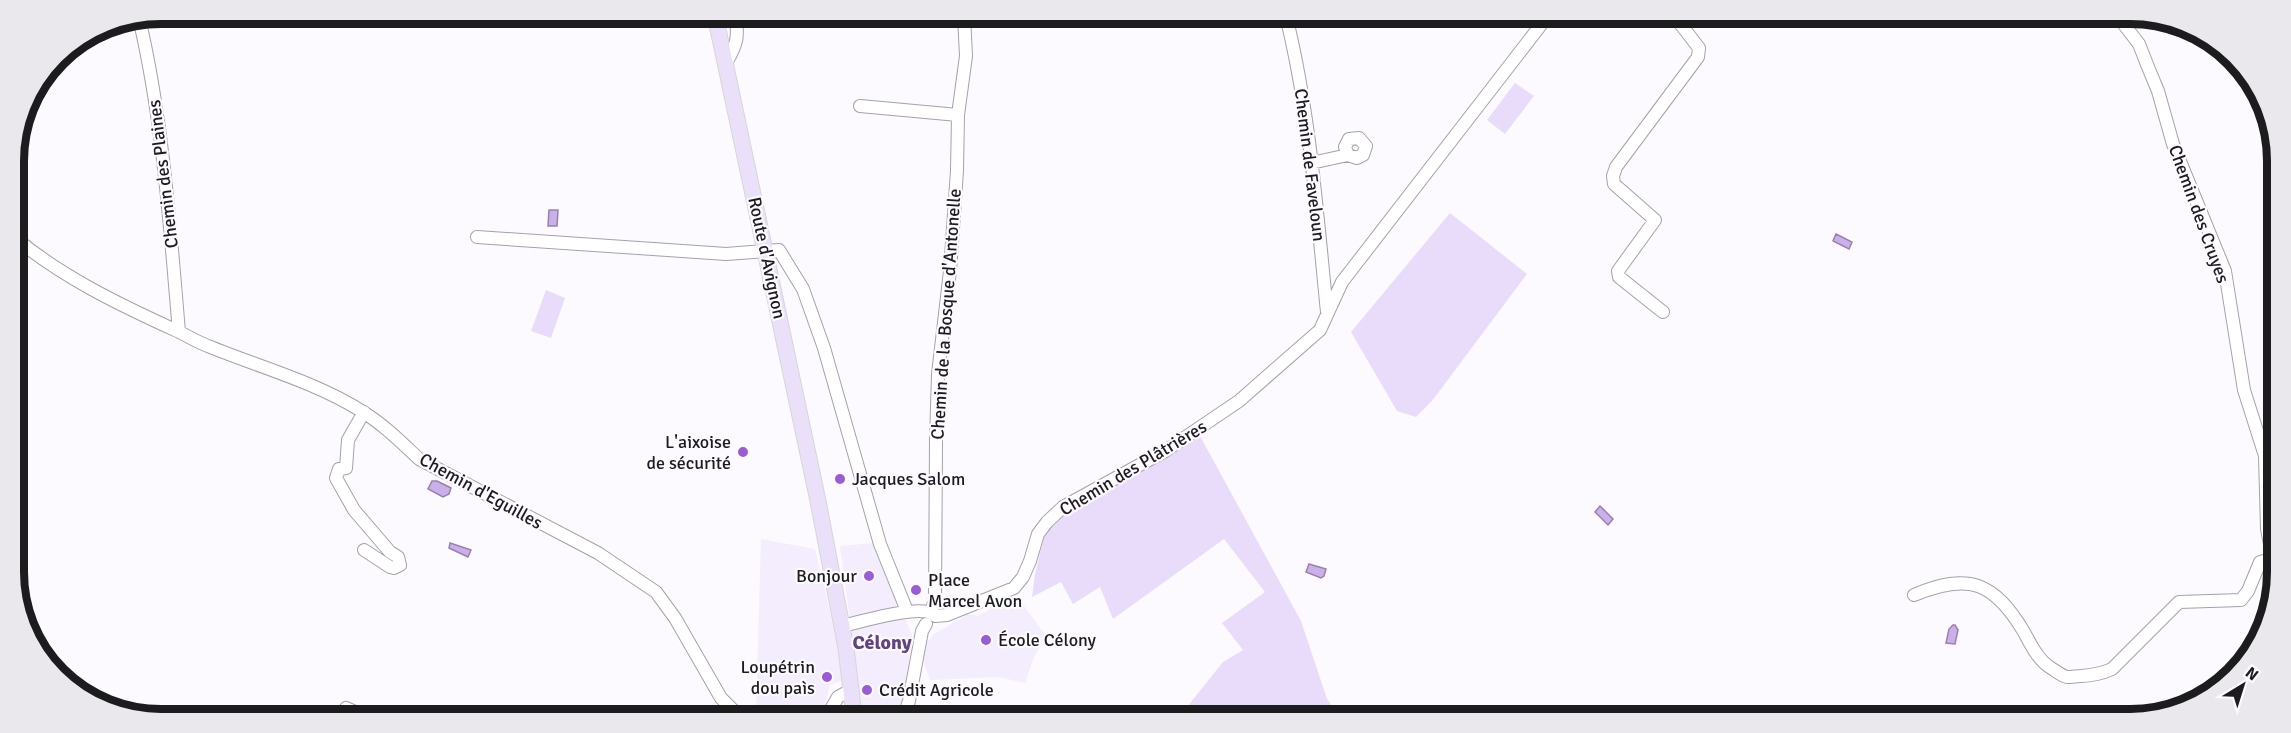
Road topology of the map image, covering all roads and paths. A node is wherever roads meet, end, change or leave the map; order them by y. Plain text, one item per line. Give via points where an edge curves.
1 (717, 24) edge
2 (737, 24) edge
3 (964, 24) edge
4 (1288, 24) edge
5 (1542, 24) edge
6 (1680, 24) edge
7 (2124, 24) edge
8 (141, 26) edge
9 (726, 63) junction
10 (860, 106) dead end
11 (958, 115) junction
12 (1348, 155) dead end
13 (1311, 163) junction
14 (477, 237) dead end
15 (24, 244) edge
16 (766, 252) junction
17 (1664, 312) dead end
18 (1328, 314) junction
19 (179, 332) junction
20 (364, 412) junction
21 (2267, 505) edge
22 (364, 549) dead end
23 (2267, 560) edge
24 (1914, 595) dead end
25 (907, 611) junction
26 (929, 616) junction
27 (845, 625) junction
28 (851, 690) junction
29 (732, 709) edge
30 (831, 709) edge
31 (853, 709) edge
32 (860, 709) edge
33 (906, 709) edge

1 - 9 main road, Route d'Avignon
2 - 9 street via 738,38
3 - 11 street, Chemin de la Bosque d'Antonelle via 966,56
4 - 13 street, Chemin de Faveloun via 1297,59
5 - 18 street, Chemin des Plâtrières via 1342,282
6 - 17 street via 1699,48 1698,57 1613,176 1614,184 1655,220 1618,271 1619,277
7 - 21 street, Chemin des Cruyes via 2139,44 2173,144 2225,271 2244,390 2265,456
8 - 19 street, Chemin des Plaines via 171,232
9 - 16 main road, Route d'Avignon
10 - 11 street
11 - 26 street, Chemin de la Bosque d'Antonelle via 951,260 938,374 935,602
12 - 13 street
13 - 18 street, Chemin de Faveloun
14 - 16 street via 726,254
15 - 19 street, Chemin d'Eguilles via 65,275
16 - 25 street via 779,249 803,290 824,348 880,544
16 - 27 main road, Route d'Avignon
18 - 26 street, Chemin des Plâtrières via 1320,330 1239,401 1165,451 1063,507 1038,534 1023,577 1014,588 947,615
19 - 20 street, Chemin d'Eguilles
20 - 22 street via 348,440 346,468 339,469 336,478 354,510 390,552 398,556 400,565 390,567
20 - 29 street, Chemin d'Eguilles via 419,459 598,554 656,592 721,698
23 - 24 street via 2260,562 2241,600 2179,602 2112,669 2098,675 2066,677 2048,666 2010,611 1995,594 1979,585 1934,586
25 - 26 street
25 - 27 street
26 - 33 street via 922,631
27 - 28 main road, Route d'Avignon
27 - 32 main road, Route d'Avignon
28 - 30 street via 838,697
28 - 31 main road, Route d'Avignon

